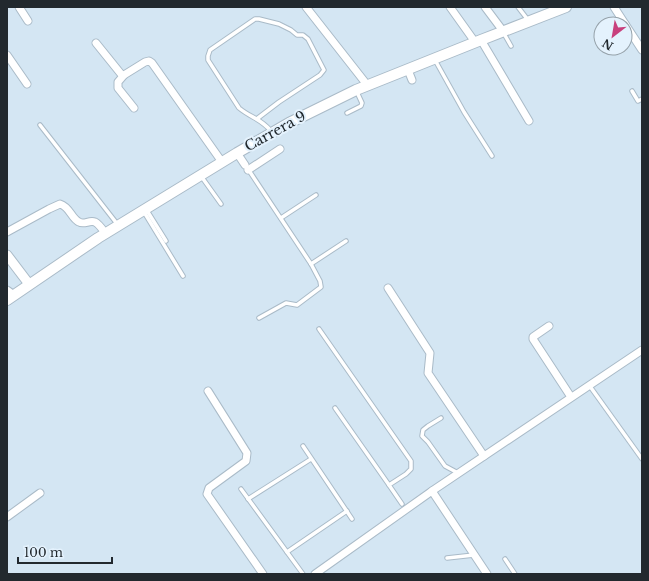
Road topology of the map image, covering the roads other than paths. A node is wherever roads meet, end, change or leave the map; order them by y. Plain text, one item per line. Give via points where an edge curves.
1 (19, 7) edge
2 (306, 7) edge
3 (450, 7) edge
4 (485, 7) edge
5 (518, 7) edge
6 (566, 7) edge
7 (614, 7) edge
8 (620, 16) edge
9 (28, 21) dead end
10 (529, 21) junction
11 (503, 31) junction
12 (633, 36) edge
13 (478, 41) junction
14 (96, 43) dead end
15 (510, 46) dead end
16 (642, 50) edge
17 (7, 55) edge
18 (435, 59) junction
19 (408, 70) junction
20 (124, 75) junction
21 (412, 80) dead end
22 (27, 84) dead end
23 (368, 86) junction
24 (356, 90) junction
25 (632, 91) dead end
26 (642, 99) edge
27 (134, 108) dead end
28 (347, 112) dead end
29 (258, 118) junction
30 (529, 121) dead end
31 (40, 125) dead end
32 (272, 132) junction
33 (280, 149) dead end
34 (236, 153) junction
35 (492, 156) dead end
36 (222, 162) junction
37 (246, 167) junction
38 (200, 175) junction
39 (316, 195) dead end
40 (221, 204) dead end
41 (144, 210) junction
42 (281, 218) junction
43 (119, 226) junction
44 (7, 232) edge
45 (106, 234) junction
46 (166, 240) dead end
47 (346, 241) dead end
48 (7, 255) edge
49 (311, 264) junction
50 (183, 276) dead end
51 (29, 284) junction
52 (388, 288) dead end
53 (9, 295) edge
54 (259, 318) dead end
55 (549, 326) dead end
56 (319, 329) dead end
57 (642, 350) edge
58 (589, 385) junction
59 (208, 391) dead end
60 (571, 398) junction
61 (335, 408) dead end
62 (441, 418) dead end
63 (303, 446) dead end
64 (484, 456) junction
65 (311, 458) junction
66 (642, 459) edge
67 (459, 473) junction
68 (389, 485) junction
69 (241, 489) dead end
70 (432, 491) junction
71 (40, 493) dead end
72 (248, 499) junction
73 (404, 507) junction
74 (347, 511) junction
75 (7, 517) edge
76 (352, 520) dead end
77 (287, 552) junction
78 (475, 555) junction
79 (447, 558) dead end
80 (505, 559) dead end
81 (263, 574) edge
82 (303, 574) edge
83 (315, 574) edge
84 (487, 574) edge
85 (515, 574) edge

1 - 9 street
2 - 23 street
3 - 13 street
4 - 11 street
5 - 10 lane
6 - 10 main road, Carrera 9
7 - 8 street
10 - 11 main road, Carrera 9
11 - 13 main road, Carrera 9
11 - 15 lane
12 - 16 street
13 - 18 main road, Carrera 9
13 - 30 street
14 - 20 street
17 - 22 street
18 - 19 main road, Carrera 9
18 - 35 lane
19 - 21 street
19 - 23 main road, Carrera 9
20 - 27 street via 118,82 118,88
20 - 36 street via 145,62 152,63
23 - 24 main road, Carrera 9
24 - 28 lane via 362,103
24 - 32 main road, Carrera 9
25 - 26 lane via 638,101
29 - 29 lane via 324,70 304,35 297,35 279,24 259,19 210,50 208,56 208,60 239,108
29 - 32 lane
31 - 43 lane
32 - 34 main road, Carrera 9
33 - 37 street
34 - 36 main road, Carrera 9
34 - 37 street
36 - 38 main road, Carrera 9
37 - 42 lane
38 - 40 lane
38 - 41 main road, Carrera 9
39 - 42 lane
41 - 43 main road, Carrera 9
41 - 46 lane
41 - 50 lane
42 - 49 lane
43 - 45 main road, Carrera 9
44 - 45 street via 60,204 66,207 78,222 96,222
45 - 51 main road, Carrera 9
47 - 49 lane
48 - 51 street
49 - 54 lane via 321,287 297,304 286,303
51 - 53 main road, Carrera 9
52 - 64 street via 430,353 428,373
55 - 60 street via 533,339
56 - 68 lane via 411,461 411,469
57 - 58 street
58 - 60 street
58 - 66 lane
59 - 81 street via 248,456 209,488 208,494
60 - 64 street
61 - 68 lane
62 - 67 lane via 423,430 422,436 445,466
63 - 65 lane
64 - 67 street
65 - 72 lane
65 - 74 lane
67 - 70 street
68 - 73 lane
69 - 72 lane
70 - 73 street
70 - 78 street
71 - 75 street
72 - 77 lane
73 - 83 street
74 - 76 lane
74 - 77 lane
77 - 82 lane
78 - 79 lane
78 - 84 street
80 - 85 lane

